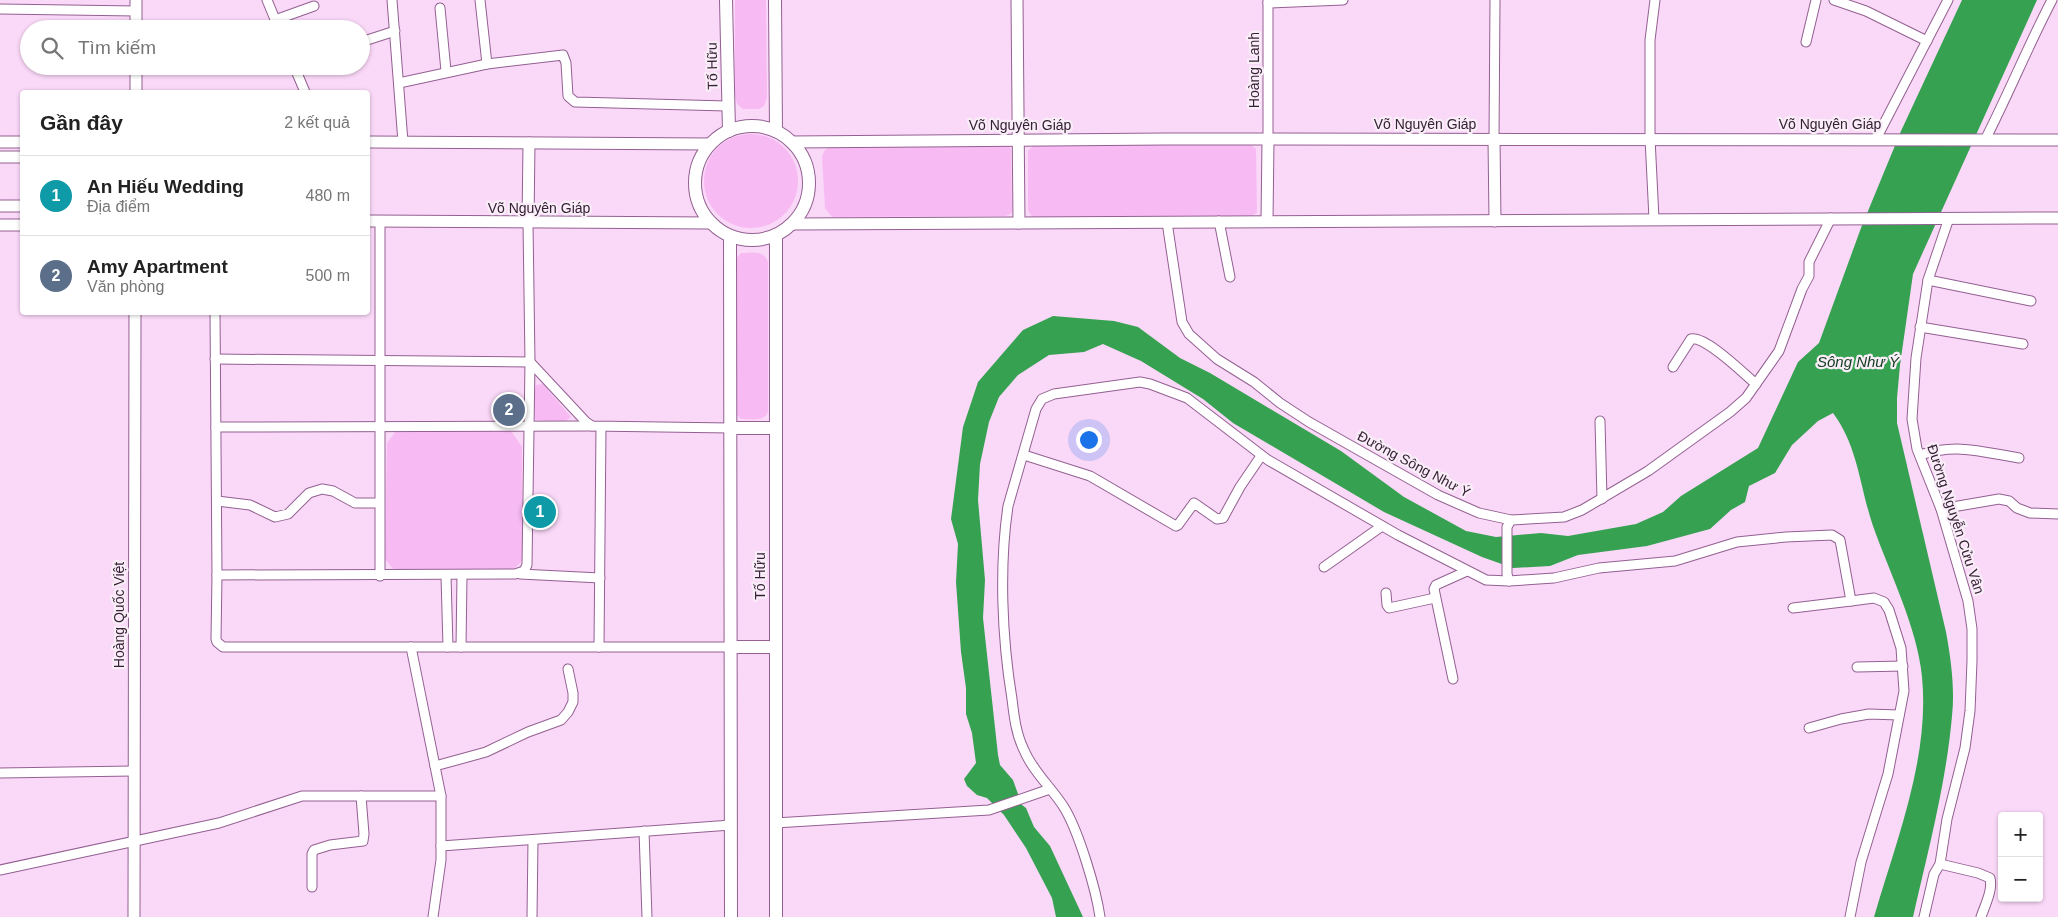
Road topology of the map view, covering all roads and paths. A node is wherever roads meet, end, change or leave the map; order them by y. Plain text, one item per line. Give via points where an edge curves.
1 (70, 0) edge
2 (99, 0) edge
3 (268, 0) edge
4 (392, 0) edge
5 (480, 0) edge
6 (726, 0) edge
7 (775, 0) edge
8 (1017, 0) edge
9 (1343, 0) edge
10 (1495, 0) edge
11 (1655, 0) edge
12 (1816, 0) edge
13 (1834, 0) edge
14 (1948, 0) edge
15 (2052, 0) edge
16 (1268, 1) edge
17 (12, 5) edge
18 (136, 6) edge
19 (314, 6) dead end
20 (440, 8) dead end
21 (0, 10) edge
22 (70, 10) junction
23 (99, 10) junction
24 (136, 20) edge
25 (275, 20) edge
26 (287, 20) edge
27 (394, 31) junction
28 (370, 39) edge
29 (1927, 41) junction
30 (1806, 42) dead end
31 (487, 64) junction
32 (446, 72) junction
33 (136, 75) edge
34 (298, 75) edge
35 (399, 82) junction
36 (136, 90) edge
37 (304, 90) edge
38 (727, 106) junction
39 (729, 131) junction
40 (776, 131) junction
41 (1494, 138) junction
42 (1650, 138) junction
43 (1880, 139) junction
44 (1018, 140) junction
45 (1268, 140) junction
46 (1981, 140) junction
47 (2058, 140) edge
48 (0, 142) edge
49 (20, 142) edge
50 (370, 142) edge
51 (403, 142) junction
52 (792, 142) junction
53 (529, 143) junction
54 (710, 144) junction
55 (0, 157) edge
56 (20, 157) edge
57 (0, 206) edge
58 (20, 206) edge
59 (1831, 218) junction
60 (1947, 218) junction
61 (2058, 218) edge
62 (1654, 219) junction
63 (370, 221) edge
64 (1219, 221) junction
65 (1267, 221) junction
66 (1495, 221) junction
67 (380, 222) junction
68 (1167, 222) junction
69 (528, 223) junction
70 (711, 223) junction
71 (1019, 223) junction
72 (792, 224) junction
73 (0, 225) edge
74 (20, 225) edge
75 (730, 236) junction
76 (776, 236) junction
77 (1230, 277) dead end
78 (1928, 280) junction
79 (2031, 301) dead end
80 (135, 315) edge
81 (215, 315) edge
82 (1920, 327) junction
83 (2024, 344) dead end
84 (215, 359) junction
85 (380, 362) junction
86 (530, 362) junction
87 (1673, 367) dead end
88 (1756, 384) junction
89 (1600, 422) dead end
90 (380, 426) junction
91 (596, 426) junction
92 (216, 427) junction
93 (528, 427) junction
94 (730, 428) junction
95 (776, 428) junction
96 (1024, 455) junction
97 (1920, 455) junction
98 (1261, 456) junction
99 (2019, 458) dead end
100 (1602, 499) junction
101 (217, 501) junction
102 (379, 503) junction
103 (1941, 509) junction
104 (2058, 514) edge
105 (1509, 524) junction
106 (1382, 526) junction
107 (1324, 567) dead end
108 (1468, 571) junction
109 (520, 574) junction
110 (217, 575) junction
111 (380, 576) junction
112 (446, 576) junction
113 (462, 576) junction
114 (600, 578) junction
115 (1508, 578) junction
116 (1386, 593) dead end
117 (1435, 598) junction
118 (1851, 601) junction
119 (1793, 608) dead end
120 (775, 646) junction
121 (411, 647) junction
122 (448, 647) junction
123 (460, 647) junction
124 (599, 647) junction
125 (730, 647) junction
126 (1903, 666) junction
127 (1858, 667) dead end
128 (568, 668) dead end
129 (1453, 679) dead end
130 (1900, 715) junction
131 (1809, 728) dead end
132 (435, 766) junction
133 (133, 771) junction
134 (0, 773) edge
135 (1050, 789) junction
136 (361, 796) junction
137 (441, 796) junction
138 (775, 823) junction
139 (731, 825) junction
140 (644, 831) junction
141 (533, 840) junction
142 (133, 841) junction
143 (441, 846) junction
144 (1940, 864) junction
145 (0, 870) edge
146 (312, 887) dead end
147 (134, 917) edge
148 (433, 917) edge
149 (532, 917) edge
150 (647, 917) edge
151 (731, 917) edge
152 (776, 917) edge
153 (1100, 917) edge
154 (1850, 917) edge
155 (1924, 917) edge
156 (1981, 917) edge

1 - 22 street
2 - 23 street
3 - 25 street
4 - 27 street
5 - 31 street
6 - 38 main road, Tố Hữu
7 - 40 main road
8 - 44 street
9 - 16 street
10 - 41 street
11 - 42 street via 1650,40
12 - 30 street
13 - 29 street via 1866,11
14 - 29 street
15 - 46 street via 2010,90
16 - 45 street, Hoàng Lanh
17 - 21 street
17 - 22 street
18 - 23 street
18 - 24 street
19 - 26 street
20 - 32 street
22 - 23 street
27 - 28 street
27 - 35 street
29 - 43 street
31 - 32 street
31 - 38 street via 563,55 568,96 575,102
32 - 35 street
33 - 36 street
34 - 37 street
35 - 51 street
38 - 39 main road, Tố Hữu
39 - 40 main road via 747,126
39 - 54 main road
40 - 52 main road
41 - 42 street, Võ Nguyên Giáp
41 - 45 street, Võ Nguyên Giáp
41 - 66 street
42 - 43 street, Võ Nguyên Giáp
42 - 62 street
43 - 46 street, Võ Nguyên Giáp
44 - 45 street, Võ Nguyên Giáp
44 - 52 street, Võ Nguyên Giáp
44 - 71 street
45 - 65 street
46 - 47 street, Võ Nguyên Giáp
48 - 49 street
50 - 51 street
51 - 53 street
52 - 72 main road via 805,161 809,183 805,206
53 - 54 street
53 - 69 street
54 - 70 main road via 699,163 695,184 699,205
55 - 56 street
57 - 58 street
59 - 60 street
59 - 62 street
59 - 88 street, Đường Sông Như Ý via 1809,262 1809,276 1779,351
60 - 61 street
60 - 78 street, Đường Nguyễn Cửu Vân
62 - 66 street
63 - 67 street, Võ Nguyên Giáp
64 - 65 street
64 - 68 street
64 - 77 street
65 - 66 street
67 - 69 street, Võ Nguyên Giáp
67 - 85 street
68 - 71 street
68 - 105 street, Đường Sông Như Ý via 1182,322 1188,334 1309,422 1438,496
69 - 70 street, Võ Nguyên Giáp
69 - 86 street
70 - 75 main road
71 - 72 street
72 - 76 main road
73 - 74 street
75 - 76 main road via 748,241
75 - 94 main road
76 - 95 main road, Tố Hữu
78 - 79 street
78 - 82 street, Đường Nguyễn Cửu Vân
80 - 133 street, Hoàng Quốc Việt
81 - 84 street
82 - 83 street
82 - 97 street, Đường Nguyễn Cửu Vân via 1912,419
84 - 85 street
84 - 92 street
85 - 86 street
85 - 90 street
86 - 91 street via 586,422
86 - 93 street
87 - 88 street via 1691,339 1696,338 1709,344
88 - 100 street, Đường Sông Như Ý via 1730,412 1648,471
89 - 100 street
90 - 92 street
90 - 93 street
90 - 102 street
91 - 93 street
91 - 94 street
91 - 114 street
92 - 101 street
93 - 109 street via 527,565
94 - 95 main road
94 - 125 main road
95 - 120 main road, Tố Hữu
96 - 98 street via 1036,409 1042,399 1140,382 1197,404
96 - 98 street via 1090,476 1176,526 1194,503 1217,519 1223,518
96 - 135 street via 1006,523 1004,578 1008,669 1022,745
97 - 99 street via 1939,449 1959,448
97 - 103 street, Đường Nguyễn Cửu Vân
98 - 106 street
100 - 105 street, Đường Sông Như Ý via 1564,517
101 - 102 street via 250,505 275,517 288,514 310,493 322,489 355,503
101 - 110 street
102 - 111 street
103 - 104 street via 1999,499 2009,500 2017,508 2030,513
103 - 144 street, Đường Nguyễn Cửu Vân via 1968,602 1972,661 1965,748 1946,819
105 - 115 street
106 - 107 street
106 - 108 street
108 - 115 street via 1486,580
108 - 117 street via 1436,585
109 - 113 street
109 - 114 street
110 - 111 street
110 - 121 street via 216,638 223,647
111 - 112 street
112 - 113 street
112 - 122 street
113 - 123 street
114 - 124 street
115 - 118 street via 1554,578 1599,568 1675,561 1737,542 1832,535 1840,540
116 - 117 street via 1389,608
117 - 129 street
118 - 119 street
118 - 126 street via 1874,598 1884,602 1901,648
120 - 125 main road
120 - 138 main road, Tố Hữu
121 - 122 street
121 - 132 street
122 - 123 street
123 - 124 street
124 - 125 street
125 - 139 main road
126 - 127 street
126 - 130 street via 1904,691
128 - 132 street via 572,702 561,720 486,752
130 - 131 street via 1869,714
130 - 154 street via 1888,774 1862,862
132 - 137 street
133 - 134 street
133 - 142 street, Hoàng Quốc Việt
135 - 138 street via 989,810
135 - 153 street via 1072,824 1094,888
136 - 137 street
136 - 142 street via 302,796 220,823
136 - 146 street via 363,841 314,850
137 - 143 street
138 - 152 main road, Tố Hữu
139 - 140 street
139 - 151 main road
140 - 141 street
140 - 150 street
141 - 143 street
141 - 149 street
142 - 145 street
142 - 147 street, Hoàng Quốc Việt
143 - 148 street
144 - 155 street, Đường Nguyễn Cửu Vân via 1934,874
144 - 156 street via 1990,878

